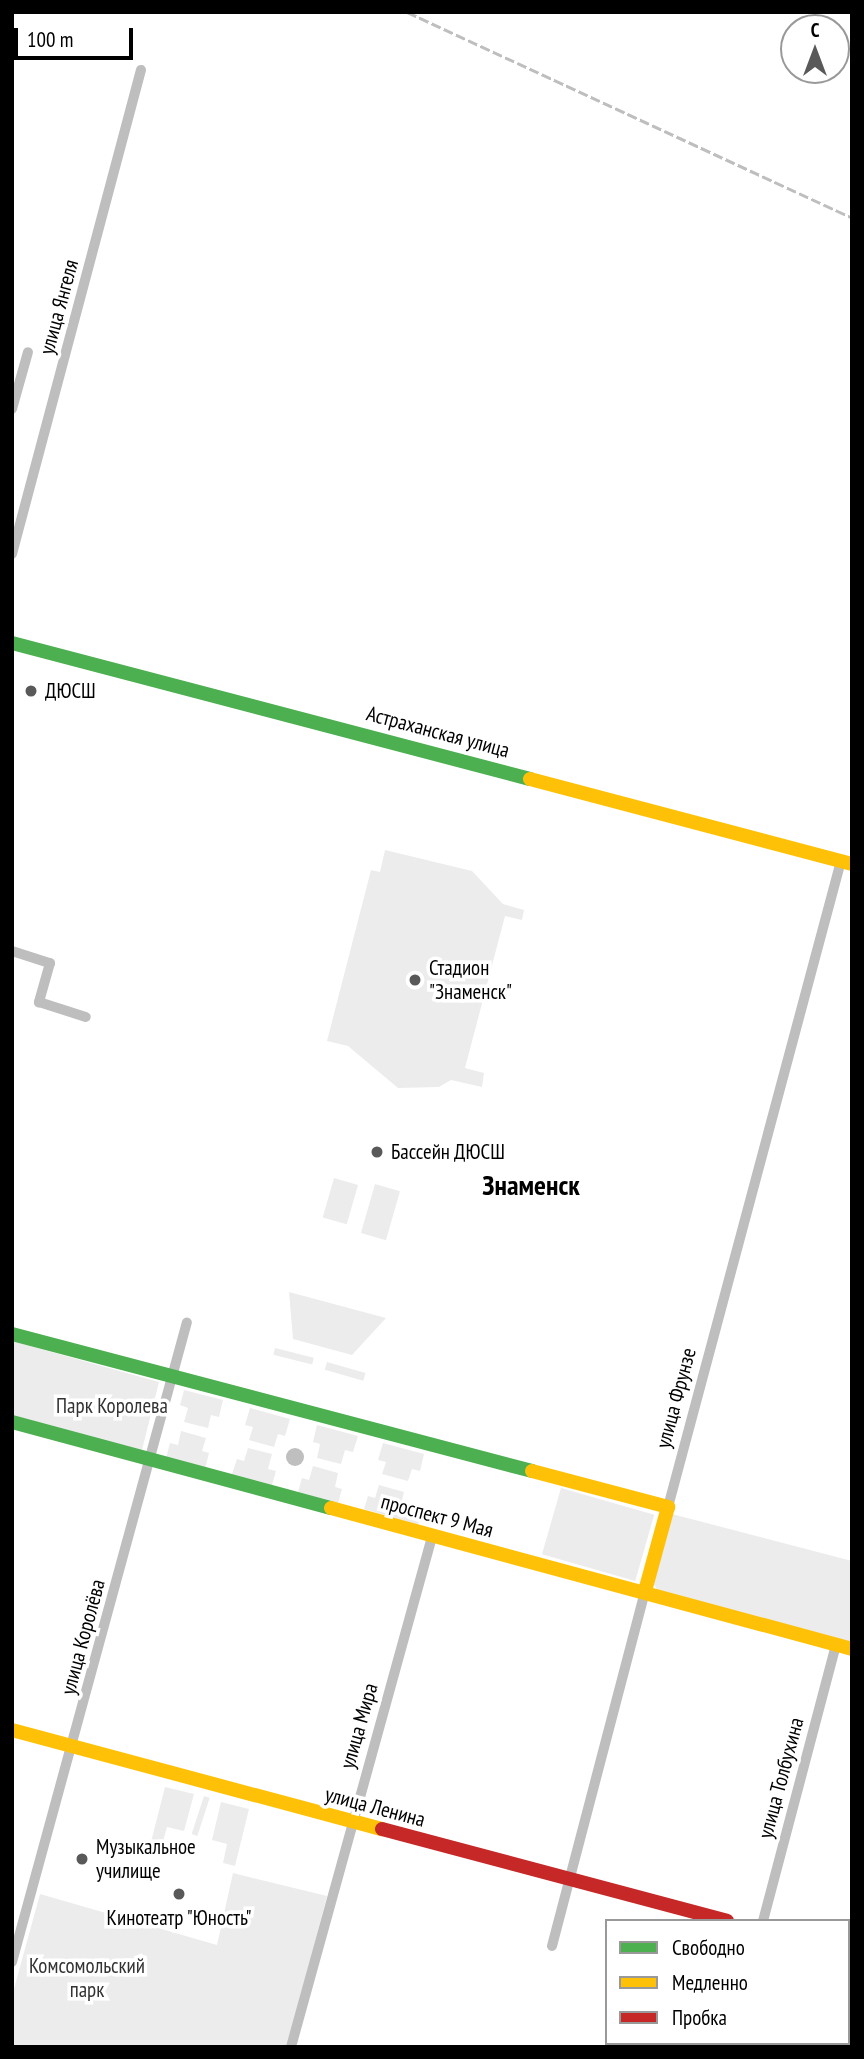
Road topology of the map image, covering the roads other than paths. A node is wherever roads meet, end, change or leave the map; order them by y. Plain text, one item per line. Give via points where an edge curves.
1 (141, 70) dead end
2 (28, 352) dead end
3 (12, 409) edge
4 (12, 554) edge
5 (12, 643) edge
6 (846, 862) edge
7 (12, 951) edge
8 (86, 1017) dead end
9 (187, 1322) dead end
10 (12, 1334) edge
11 (174, 1377) junction
12 (12, 1422) edge
13 (152, 1459) junction
14 (668, 1507) junction
15 (432, 1537) junction
16 (645, 1591) junction
17 (836, 1644) junction
18 (852, 1648) edge
19 (12, 1730) edge
20 (73, 1746) junction
21 (352, 1823) junction
22 (569, 1880) junction
23 (719, 1919) edge
24 (764, 1919) edge
25 (552, 1945) dead end
26 (12, 1962) edge
27 (291, 2047) edge

1 - 4 street, улица Янгеля
2 - 3 street, улица Янгеля
5 - 6 street, Астраханская улица
6 - 14 street, улица Фрунзе
7 - 8 street via 50,963 39,1002
9 - 11 street, улица Королёва
10 - 11 street
11 - 13 street, улица Королёва
11 - 14 street
12 - 13 street, проспект 9 Мая
13 - 15 street, проспект 9 Мая
13 - 20 street, улица Королёва
14 - 16 street, улица Фрунзе
15 - 16 street, проспект 9 Мая
15 - 21 street, улица Мира
16 - 17 street, проспект 9 Мая
16 - 22 street, улица Фрунзе
17 - 18 street, проспект 9 Мая
17 - 24 street, улица Толбухина
19 - 20 street, улица Ленина
20 - 21 street, улица Ленина
20 - 26 street, улица Королёва
21 - 22 street, улица Ленина
21 - 27 street, улица Мира
22 - 23 street, улица Ленина
22 - 25 street, улица Фрунзе

